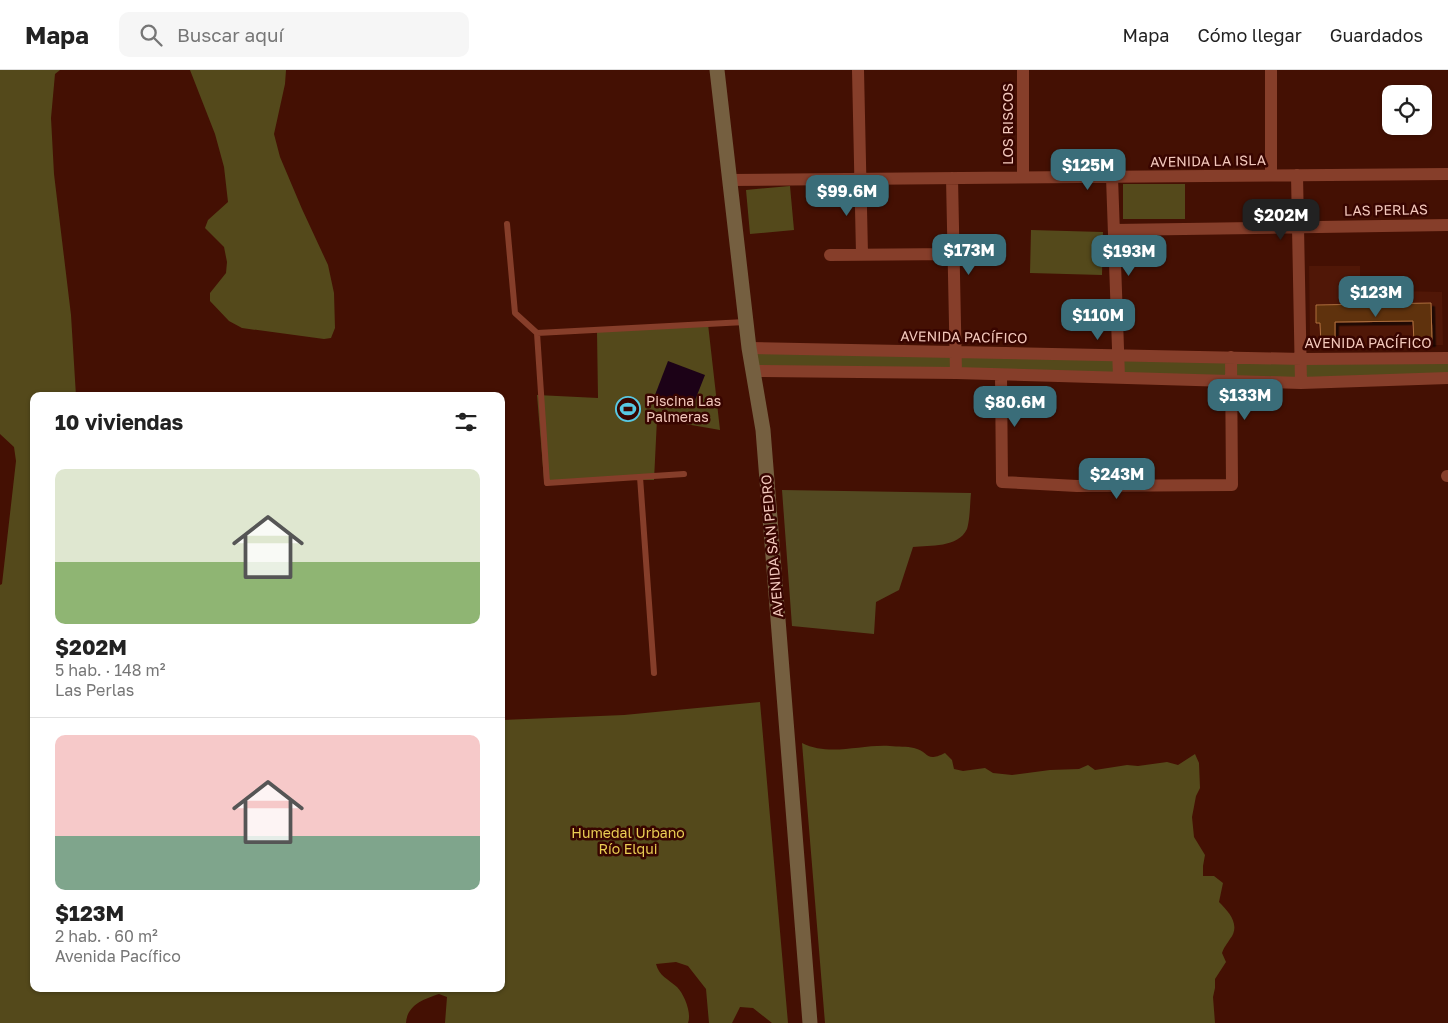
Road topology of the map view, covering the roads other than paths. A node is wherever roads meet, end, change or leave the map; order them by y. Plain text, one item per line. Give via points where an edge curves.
1 (716, 70) edge
2 (858, 70) edge
3 (1023, 70) edge
4 (1271, 70) edge
5 (1448, 174) edge
6 (1271, 175) junction
7 (1297, 175) junction
8 (1112, 177) junction
9 (952, 178) junction
10 (1023, 178) junction
11 (860, 179) junction
12 (729, 180) junction
13 (507, 224) dead end
14 (1448, 224) edge
15 (1298, 227) junction
16 (1114, 230) junction
17 (862, 254) junction
18 (954, 254) junction
19 (830, 255) dead end
20 (745, 322) junction
21 (537, 333) junction
22 (749, 348) junction
23 (956, 352) junction
24 (1118, 355) junction
25 (1231, 357) junction
26 (1448, 358) edge
27 (1302, 359) junction
28 (753, 371) junction
29 (956, 374) junction
30 (1001, 375) junction
31 (1119, 378) junction
32 (1448, 378) edge
33 (1232, 381) junction
34 (1301, 383) junction
35 (684, 474) dead end
36 (640, 477) junction
37 (654, 673) dead end
38 (810, 1023) edge

1 - 12 street, AVENIDA SAN PEDRO
2 - 11 street
3 - 10 street, LOS RISCOS
4 - 6 street
5 - 7 street, AVENIDA LA ISLA
6 - 7 street, AVENIDA LA ISLA
6 - 8 street, AVENIDA LA ISLA
7 - 15 street
8 - 10 street, AVENIDA LA ISLA
8 - 16 street
9 - 10 street, AVENIDA LA ISLA
9 - 11 street, AVENIDA LA ISLA
9 - 18 street
11 - 12 street, AVENIDA LA ISLA
11 - 17 street
12 - 20 street, AVENIDA SAN PEDRO
13 - 21 lane via 515,313
14 - 15 street, LAS PERLAS
15 - 16 street, LAS PERLAS
15 - 27 street
16 - 24 street
17 - 18 street
17 - 19 street
18 - 23 street
20 - 21 lane
20 - 22 street, AVENIDA SAN PEDRO
21 - 36 lane via 547,483
22 - 23 street, AVENIDA PACÍFICO
22 - 28 street, AVENIDA SAN PEDRO
23 - 24 street, AVENIDA PACÍFICO
23 - 29 street
24 - 25 street, AVENIDA PACÍFICO
24 - 31 street
25 - 27 street, AVENIDA PACÍFICO
25 - 33 street
26 - 27 street, AVENIDA PACÍFICO
27 - 34 street
28 - 29 street
28 - 38 street, AVENIDA SAN PEDRO via 764,440
29 - 30 street
30 - 31 street
30 - 33 street via 1002,482 1077,486 1232,485
31 - 33 street
32 - 34 street
33 - 34 street
35 - 36 lane
36 - 37 lane

